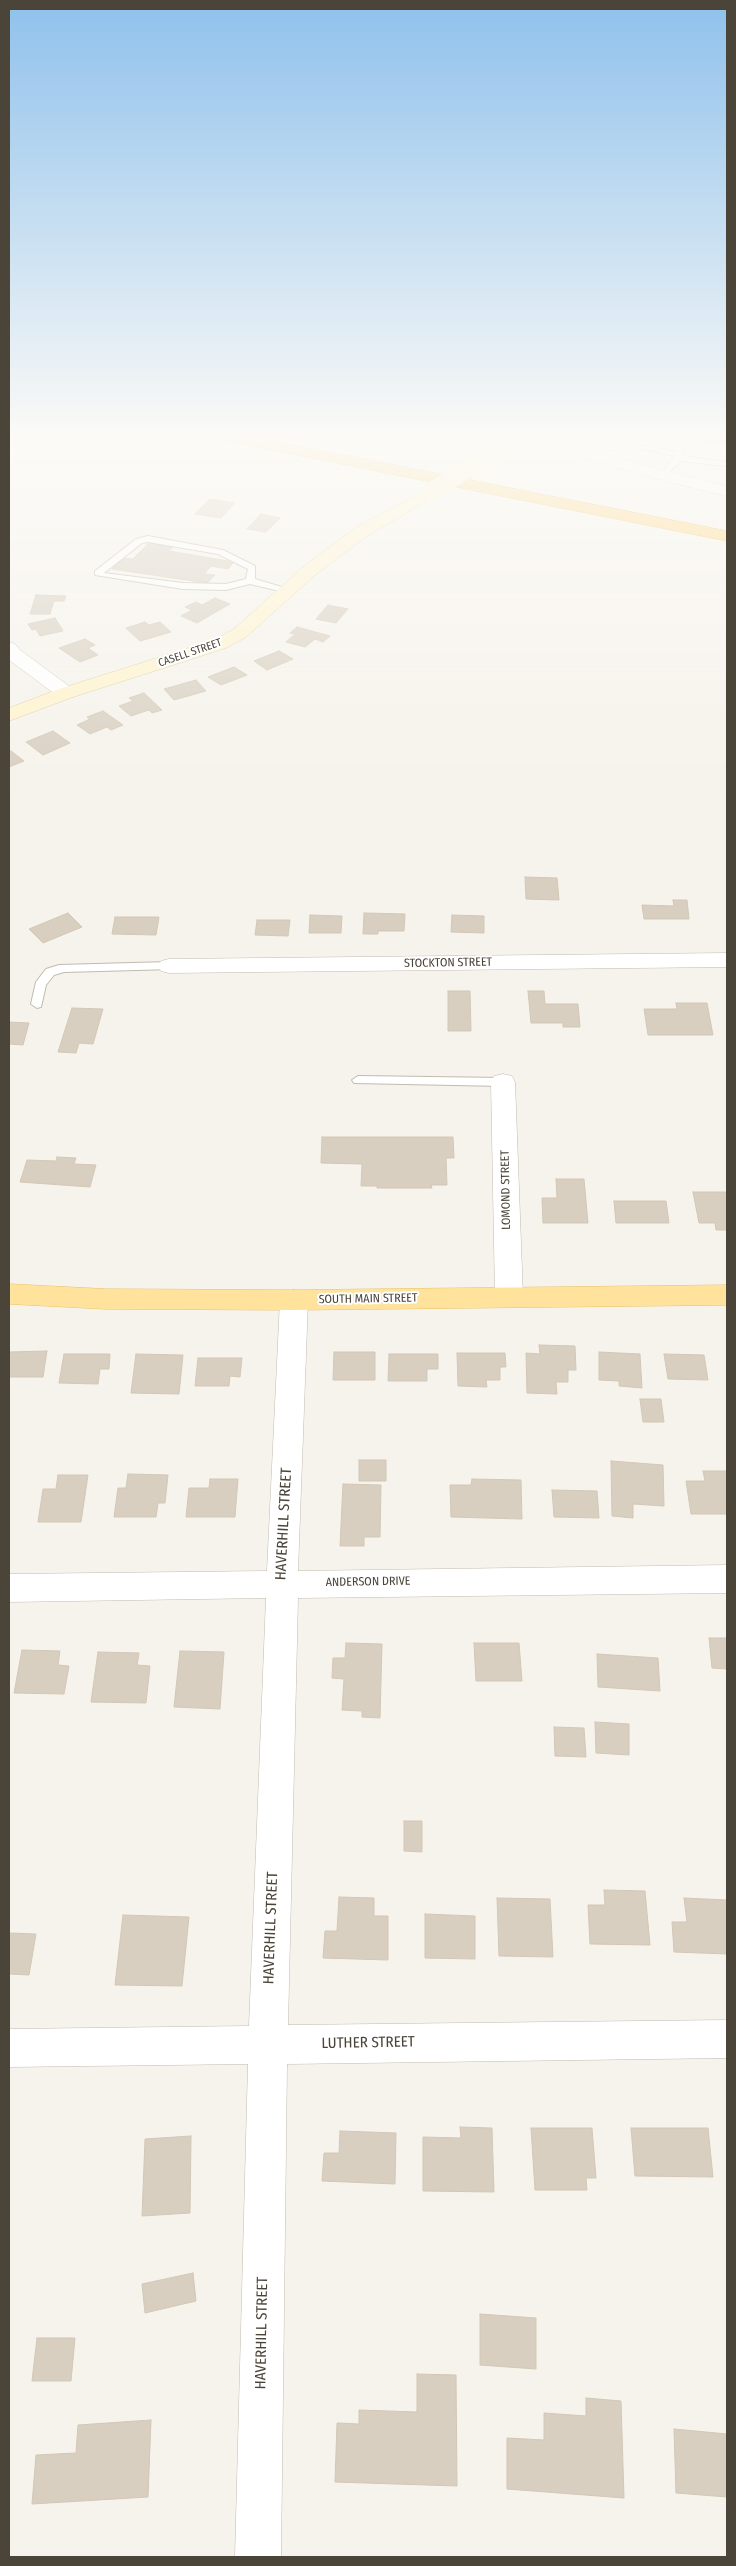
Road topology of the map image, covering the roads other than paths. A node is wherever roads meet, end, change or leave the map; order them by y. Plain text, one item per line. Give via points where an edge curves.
1 (127, 551) edge
2 (213, 551) edge
3 (336, 551) edge
4 (250, 581) junction
5 (288, 590) junction
6 (9, 648) edge
7 (66, 693) junction
8 (9, 716) edge
9 (727, 960) edge
10 (169, 966) joint
11 (37, 1004) dead end
12 (358, 1080) dead end
13 (504, 1082) joint
14 (9, 1294) edge
15 (727, 1295) edge
16 (509, 1297) junction
17 (294, 1300) junction
18 (727, 1579) edge
19 (282, 1583) junction
20 (9, 1588) edge
21 (727, 2039) edge
22 (268, 2044) junction
23 (9, 2048) edge
24 (258, 2557) edge

1 - 4 lane via 98,573 183,586 226,587
2 - 4 lane via 252,568
3 - 5 street, CASELL STREET, bridge
4 - 5 lane
5 - 7 street, CASELL STREET via 240,633 220,644
6 - 7 street
7 - 8 street, CASELL STREET
9 - 10 street, STOCKTON STREET
10 - 11 lane via 63,968 50,972 40,985
12 - 13 lane
13 - 16 street, LOMOND STREET
14 - 17 main road, SOUTH MAIN STREET via 106,1299
15 - 16 main road, SOUTH MAIN STREET
16 - 17 main road, SOUTH MAIN STREET
17 - 19 street, HAVERHILL STREET
18 - 19 street, ANDERSON DRIVE
19 - 20 street, ANDERSON DRIVE
19 - 22 street, HAVERHILL STREET
21 - 22 street, LUTHER STREET
22 - 23 street, LUTHER STREET
22 - 24 street, HAVERHILL STREET

